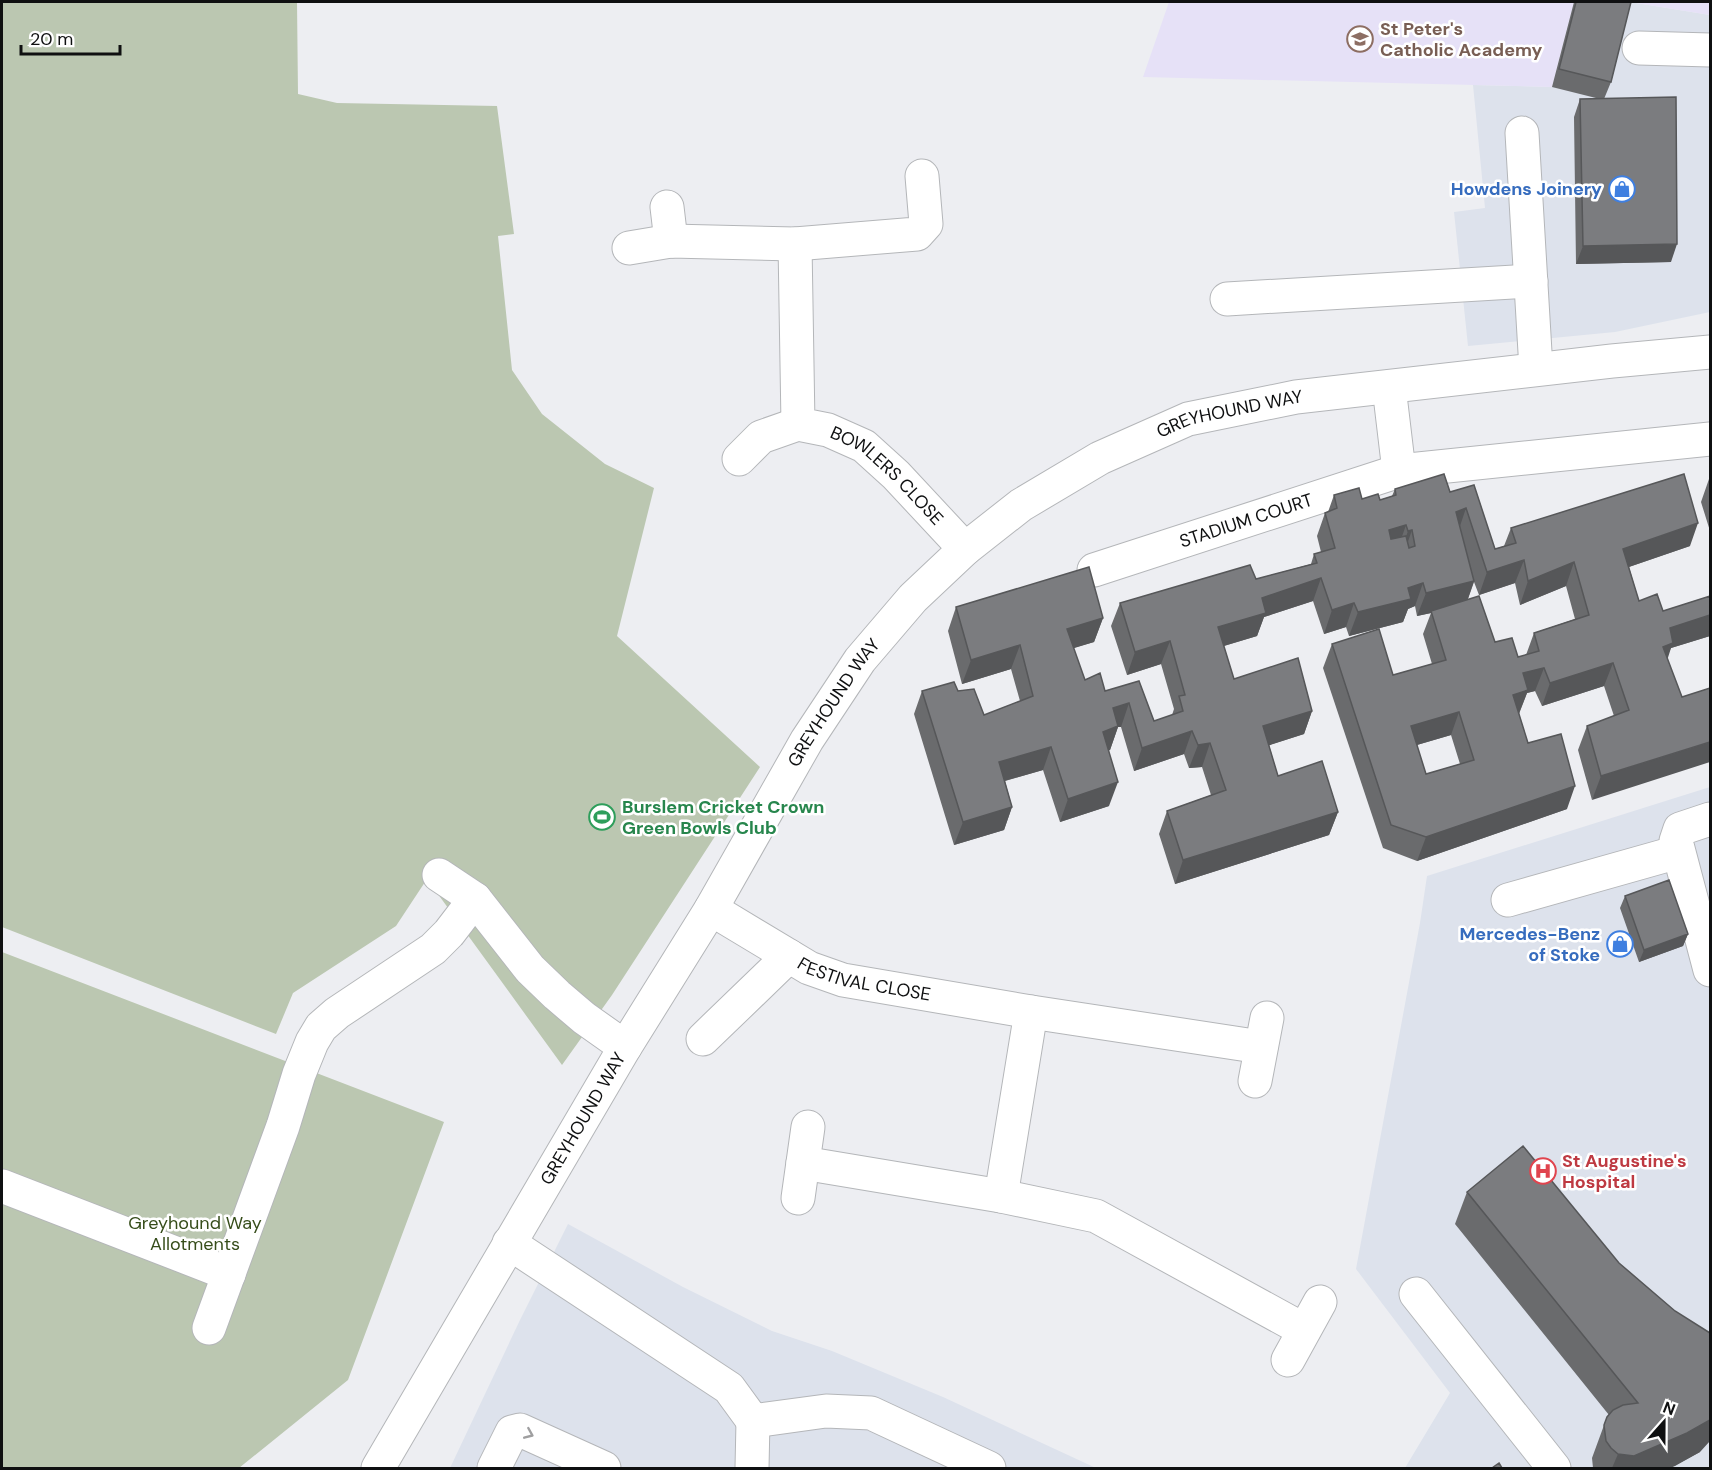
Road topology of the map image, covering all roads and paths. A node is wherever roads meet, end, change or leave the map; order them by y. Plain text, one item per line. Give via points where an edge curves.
1 (1639, 48) dead end
2 (1710, 50) edge
3 (1522, 133) dead end
4 (922, 176) dead end
5 (667, 207) dead end
6 (671, 242) junction
7 (795, 244) junction
8 (629, 248) dead end
9 (1531, 281) junction
10 (1227, 299) dead end
11 (1710, 352) edge
12 (1612, 361) junction
13 (1710, 368) edge
14 (1536, 369) junction
15 (1389, 387) junction
16 (798, 424) junction
17 (1710, 438) edge
18 (739, 459) dead end
19 (1399, 471) junction
20 (965, 549) junction
21 (1094, 570) dead end
22 (1710, 819) edge
23 (1678, 852) junction
24 (439, 875) dead end
25 (476, 899) junction
26 (1508, 900) dead end
27 (711, 909) junction
28 (789, 956) junction
29 (1710, 970) edge
30 (1031, 1012) junction
31 (703, 1039) dead end
32 (625, 1047) junction
33 (1255, 1081) dead end
34 (808, 1127) dead end
35 (803, 1163) junction
36 (2, 1186) edge
37 (1001, 1196) junction
38 (798, 1198) dead end
39 (509, 1243) junction
40 (229, 1274) junction
41 (1416, 1294) dead end
42 (1320, 1302) dead end
43 (209, 1329) dead end
44 (1304, 1330) junction
45 (1288, 1360) dead end
46 (753, 1421) junction
47 (378, 1468) edge
48 (494, 1468) edge
49 (604, 1468) edge
50 (752, 1468) edge
51 (989, 1468) edge
52 (1554, 1468) edge

1 - 2 street
3 - 9 street
4 - 7 street via 926,224 916,234
5 - 6 street
6 - 7 street
6 - 8 street
7 - 16 street
9 - 10 street
9 - 14 street
11 - 12 street, GREYHOUND WAY
12 - 13 street, GREYHOUND WAY
12 - 14 street, GREYHOUND WAY
14 - 15 street, GREYHOUND WAY
15 - 19 street
15 - 20 street, GREYHOUND WAY via 1296,397 1188,419 1100,458 1021,504
16 - 18 street via 761,437
16 - 20 street, BOWLERS CLOSE via 828,430 864,446
17 - 19 street, STADIUM COURT
19 - 21 street, STADIUM COURT
20 - 27 street, GREYHOUND WAY via 913,598 860,660 807,740
22 - 23 street via 1680,829
23 - 26 street
23 - 29 street
24 - 25 street
25 - 32 street via 530,969 584,1018
25 - 40 street via 433,949 321,1027 299,1074
27 - 28 street, FESTIVAL CLOSE
27 - 32 street, GREYHOUND WAY
28 - 30 street, FESTIVAL CLOSE via 843,980
28 - 31 street
30 - 33 street, FESTIVAL CLOSE via 1264,1033
30 - 37 street
32 - 39 street, GREYHOUND WAY
34 - 35 street
35 - 37 street
35 - 38 street
36 - 40 street
37 - 44 street via 1095,1216
39 - 46 street via 729,1388
39 - 47 street, GREYHOUND WAY
40 - 43 street
41 - 52 street
42 - 44 street
44 - 45 street
46 - 50 street
46 - 51 street via 826,1411 871,1413
48 -> 49 street via 512,1432 520,1430

